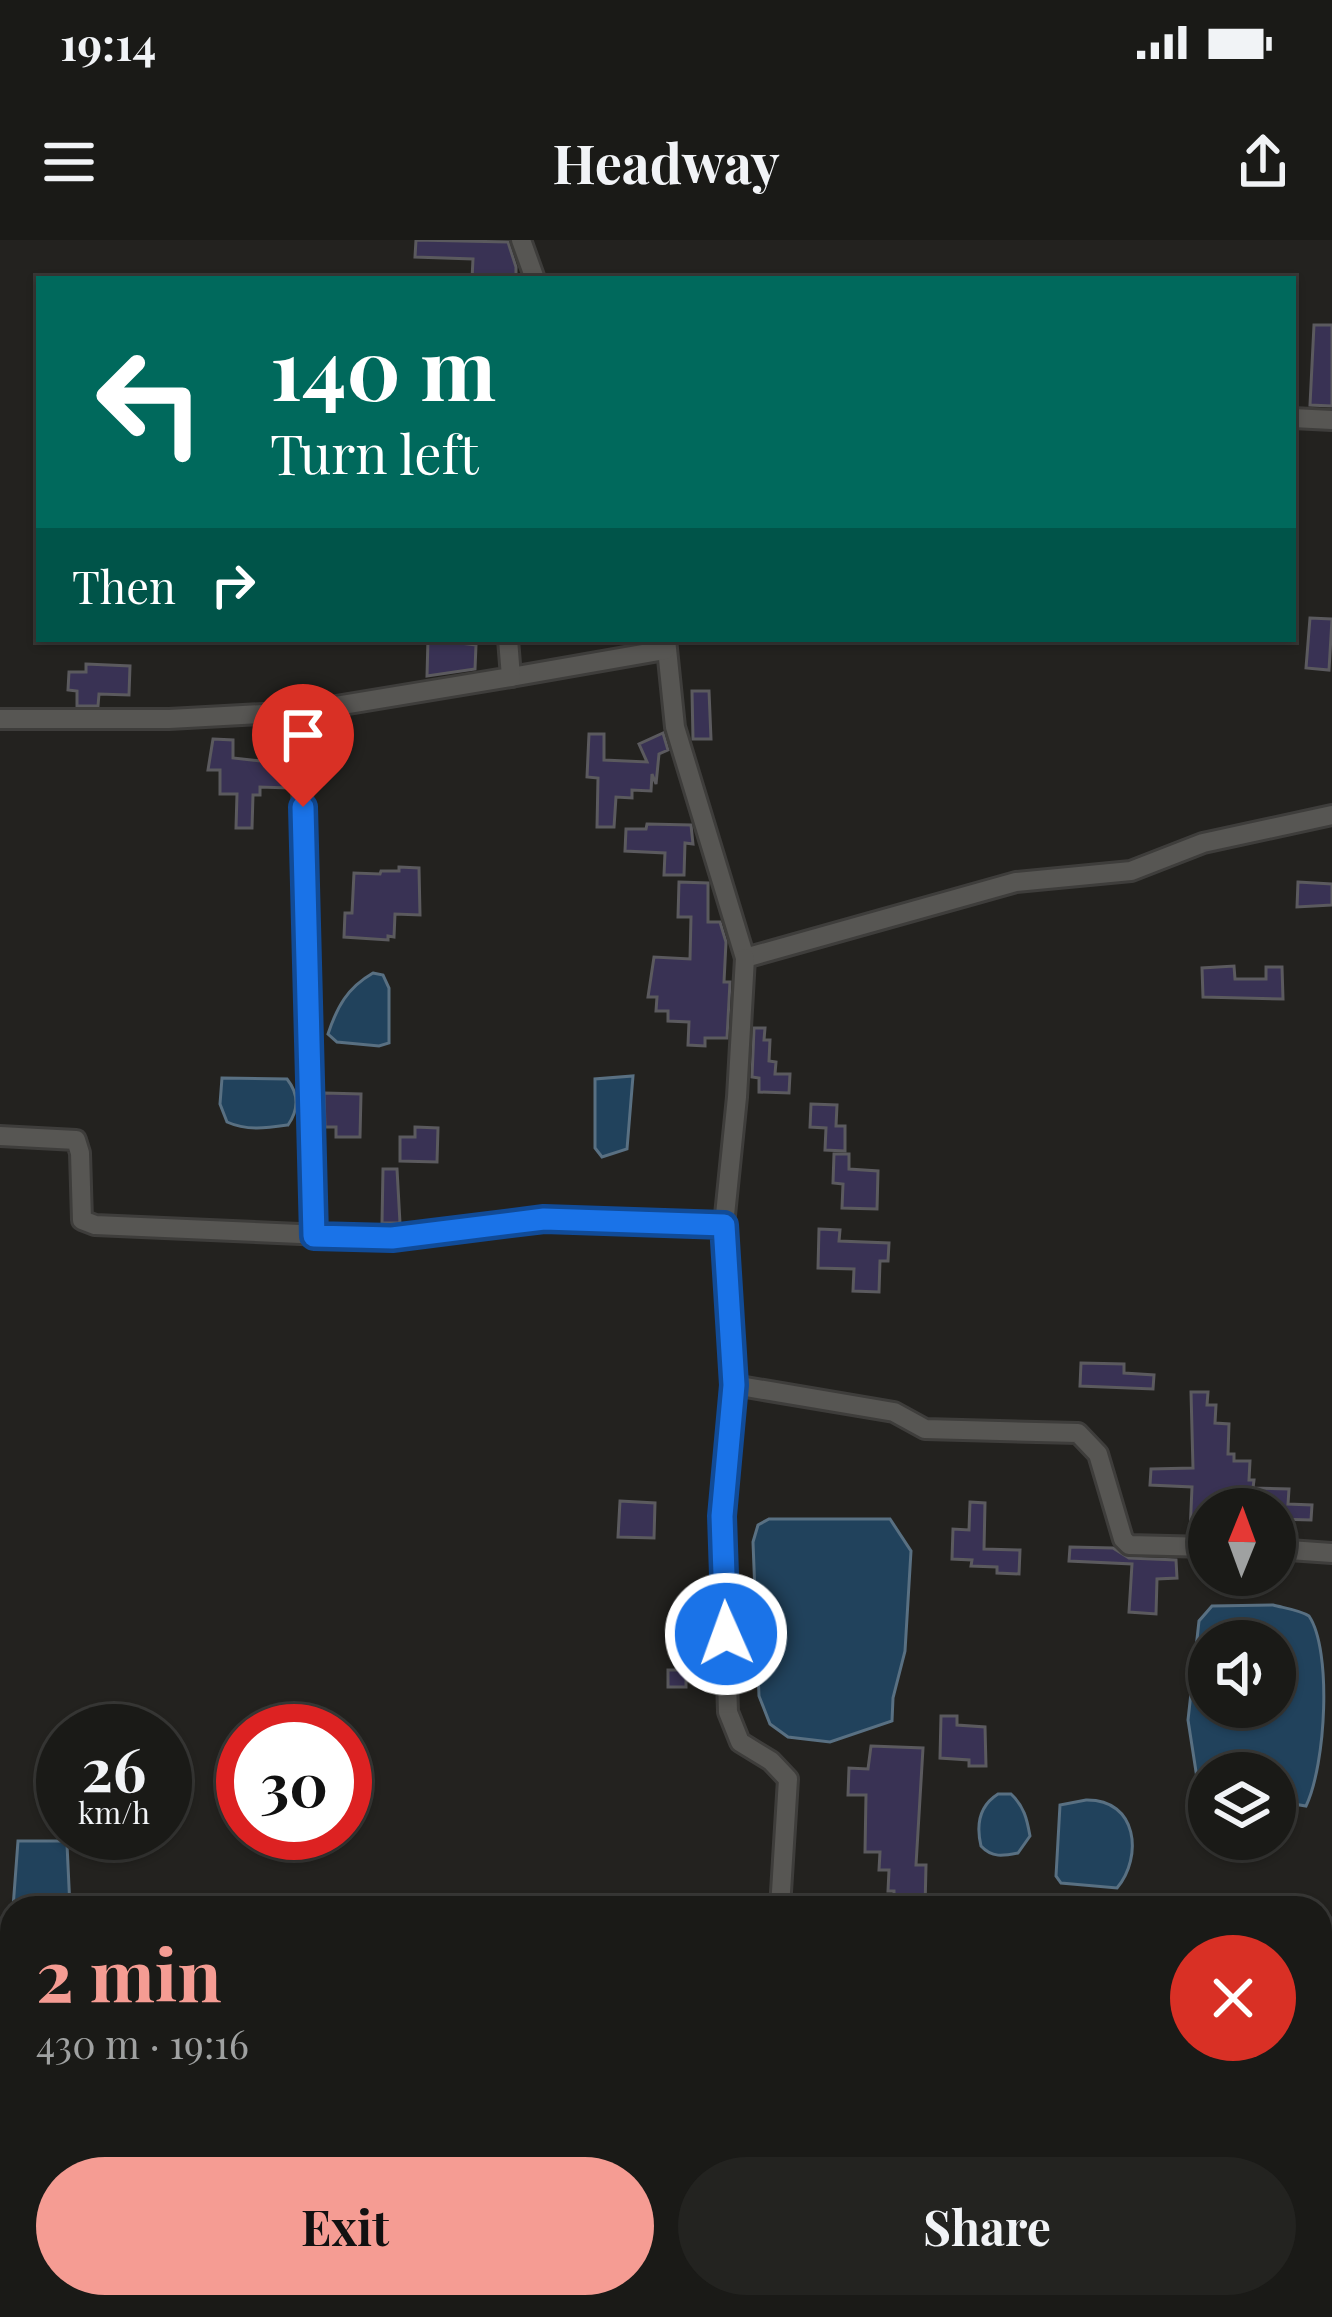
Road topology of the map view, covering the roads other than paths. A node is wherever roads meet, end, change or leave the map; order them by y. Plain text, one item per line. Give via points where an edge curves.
1 (521, 240) edge
2 (534, 276) edge
3 (1296, 418) edge
4 (1332, 420) edge
5 (508, 642) edge
6 (665, 645) edge
7 (511, 677) junction
8 (300, 712) junction
9 (0, 718) edge
10 (1332, 815) edge
11 (745, 958) junction
12 (0, 1136) edge
13 (724, 1225) junction
14 (314, 1236) junction
15 (734, 1385) junction
16 (1188, 1546) edge
17 (1296, 1550) edge
18 (1332, 1553) edge
19 (781, 1896) edge

1 - 2 street
3 - 4 street
5 - 7 street
6 - 7 street
6 - 11 street via 675,727
7 - 8 street
8 - 9 street
8 - 14 street
10 - 11 street via 1203,843 1131,871 1016,882
11 - 13 street
12 - 14 street via 76,1140 82,1220 95,1226
13 - 14 street via 544,1219 392,1238
13 - 15 street
15 - 16 street via 895,1412 925,1430 1078,1433 1098,1454 1123,1539
15 - 19 street via 722,1516 728,1712 740,1742 788,1779
17 - 18 street

